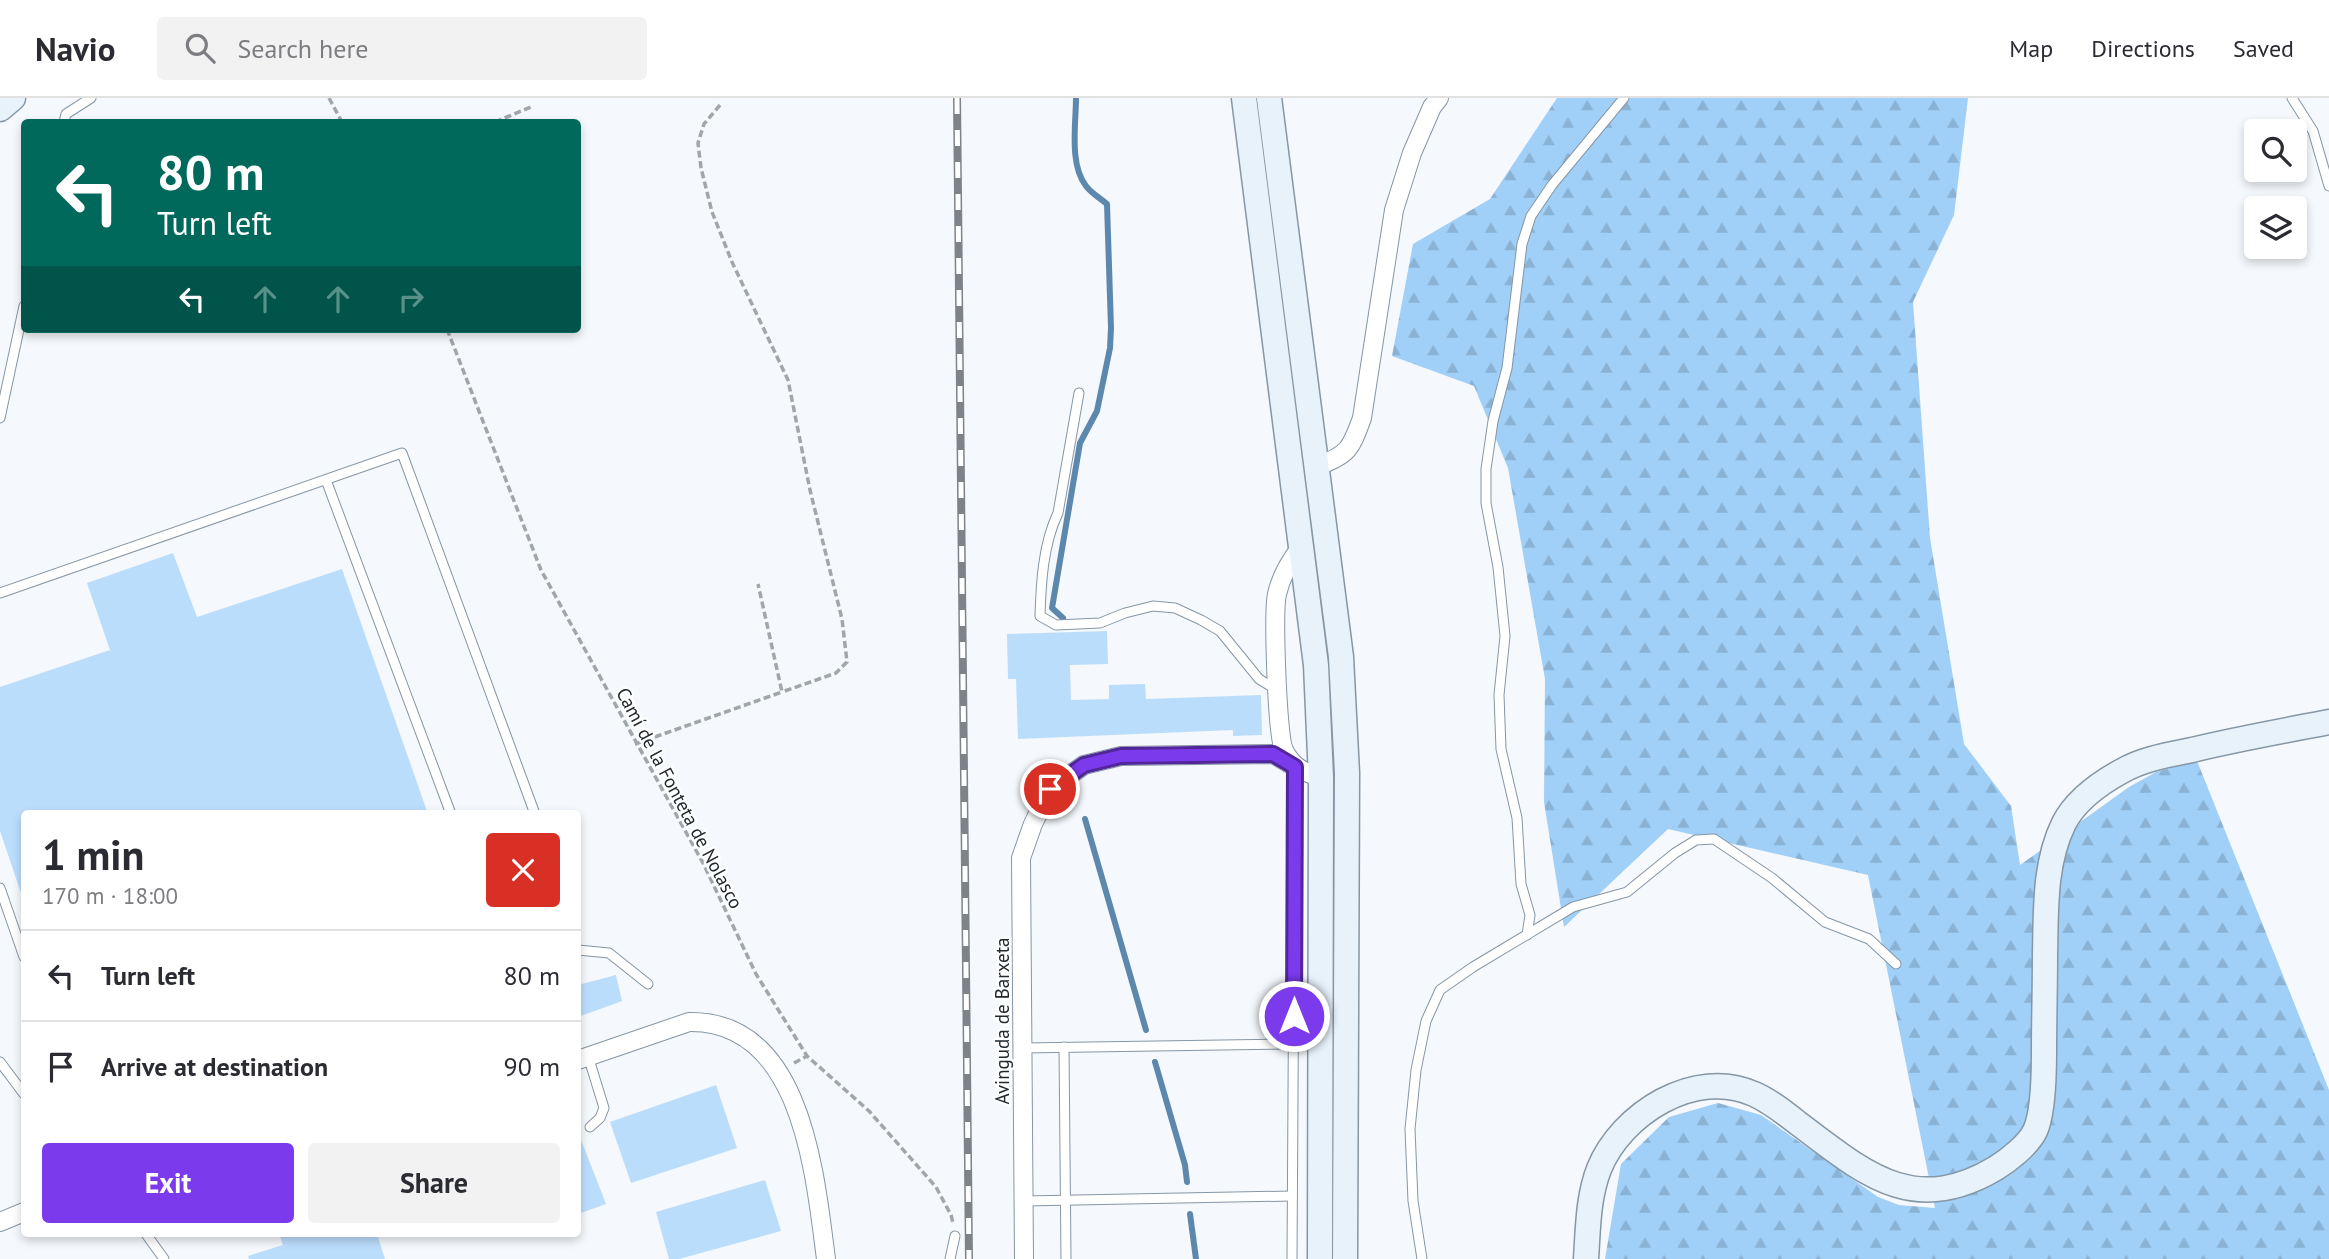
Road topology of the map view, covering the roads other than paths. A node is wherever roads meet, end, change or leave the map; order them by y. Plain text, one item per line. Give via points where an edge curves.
1 (13, 98) edge
2 (91, 98) edge
3 (1244, 98) edge
4 (1269, 98) edge
5 (1438, 98) edge
6 (1624, 98) edge
7 (2292, 98) edge
8 (0, 109) edge
9 (65, 119) edge
10 (2329, 186) edge
11 (21, 320) edge
12 (1079, 393) dead end
13 (0, 418) edge
14 (1317, 466) junction
15 (326, 480) junction
16 (1301, 547) junction
17 (0, 593) edge
18 (1278, 691) junction
19 (2329, 722) edge
20 (1295, 767) junction
21 (1321, 778) junction
22 (450, 810) edge
23 (534, 810) edge
24 (0, 888) edge
25 (1527, 935) junction
26 (21, 948) edge
27 (581, 950) edge
28 (1896, 964) dead end
29 (648, 984) dead end
30 (1294, 1044) junction
31 (1064, 1047) junction
32 (1023, 1048) junction
33 (583, 1058) edge
34 (0, 1062) edge
35 (21, 1090) edge
36 (590, 1127) dead end
37 (1292, 1196) junction
38 (1024, 1200) junction
39 (1065, 1200) junction
40 (21, 1213) edge
41 (0, 1222) edge
42 (955, 1236) road end
43 (148, 1237) edge
44 (164, 1259) edge
45 (826, 1259) edge
46 (950, 1259) edge
47 (1024, 1259) edge
48 (1066, 1259) edge
49 (1292, 1259) edge
50 (1320, 1259) edge
51 (1345, 1259) edge
52 (1422, 1259) edge
53 (1586, 1259) edge

1 - 8 main road
2 - 9 lane
3 - 16 main road
4 - 14 main road
5 - 14 street via 1412,153 1394,210 1362,418 1351,447
6 - 25 lane via 1531,216 1522,244 1507,368 1486,469 1486,503 1506,636 1499,695 1501,749 1517,818 1521,884 1530,915
7 - 10 lane via 2314,131
11 - 13 lane
12 - 18 lane via 1040,589 1040,616 1056,625 1100,623 1153,606 1175,608 1220,631 1259,679
14 - 51 main road via 1341,657 1348,773
15 - 17 lane
15 - 22 lane
15 - 23 lane via 401,453
16 - 18 street via 1287,564 1276,596
16 - 21 main road via 1316,665
18 - 20 street via 1282,748
19 - 53 main road via 2168,755 2125,769 2081,800 2065,821 2054,849 2046,911 2043,1069 2035,1130 1998,1167 1954,1185 1907,1188 1869,1175 1752,1093 1712,1086 1694,1089 1645,1111 1619,1136 1595,1184
20 - 21 street
20 - 30 lane
20 - 32 street, Avinguda de Barxeta via 1273,754 1121,756 1084,765 1050,789 1021,858
21 - 50 main road
24 - 26 lane
25 - 28 lane via 1573,907 1626,892 1696,840 1714,839 1825,922 1869,939
25 - 52 lane via 1440,990 1426,1021 1410,1129 1413,1201
27 - 29 lane via 609,953
30 - 31 lane
30 - 37 lane
31 - 32 lane
31 - 39 lane
32 - 38 street, Avinguda de Barxeta
33 - 36 lane via 604,1108
33 - 45 street via 689,1022 724,1026 759,1050 790,1090 798,1112
34 - 35 lane
37 - 39 lane
37 - 49 lane
38 - 39 lane
38 - 47 street, Avinguda de Barxeta
39 - 48 lane
40 - 41 street
42 - 46 lane
43 - 44 lane

